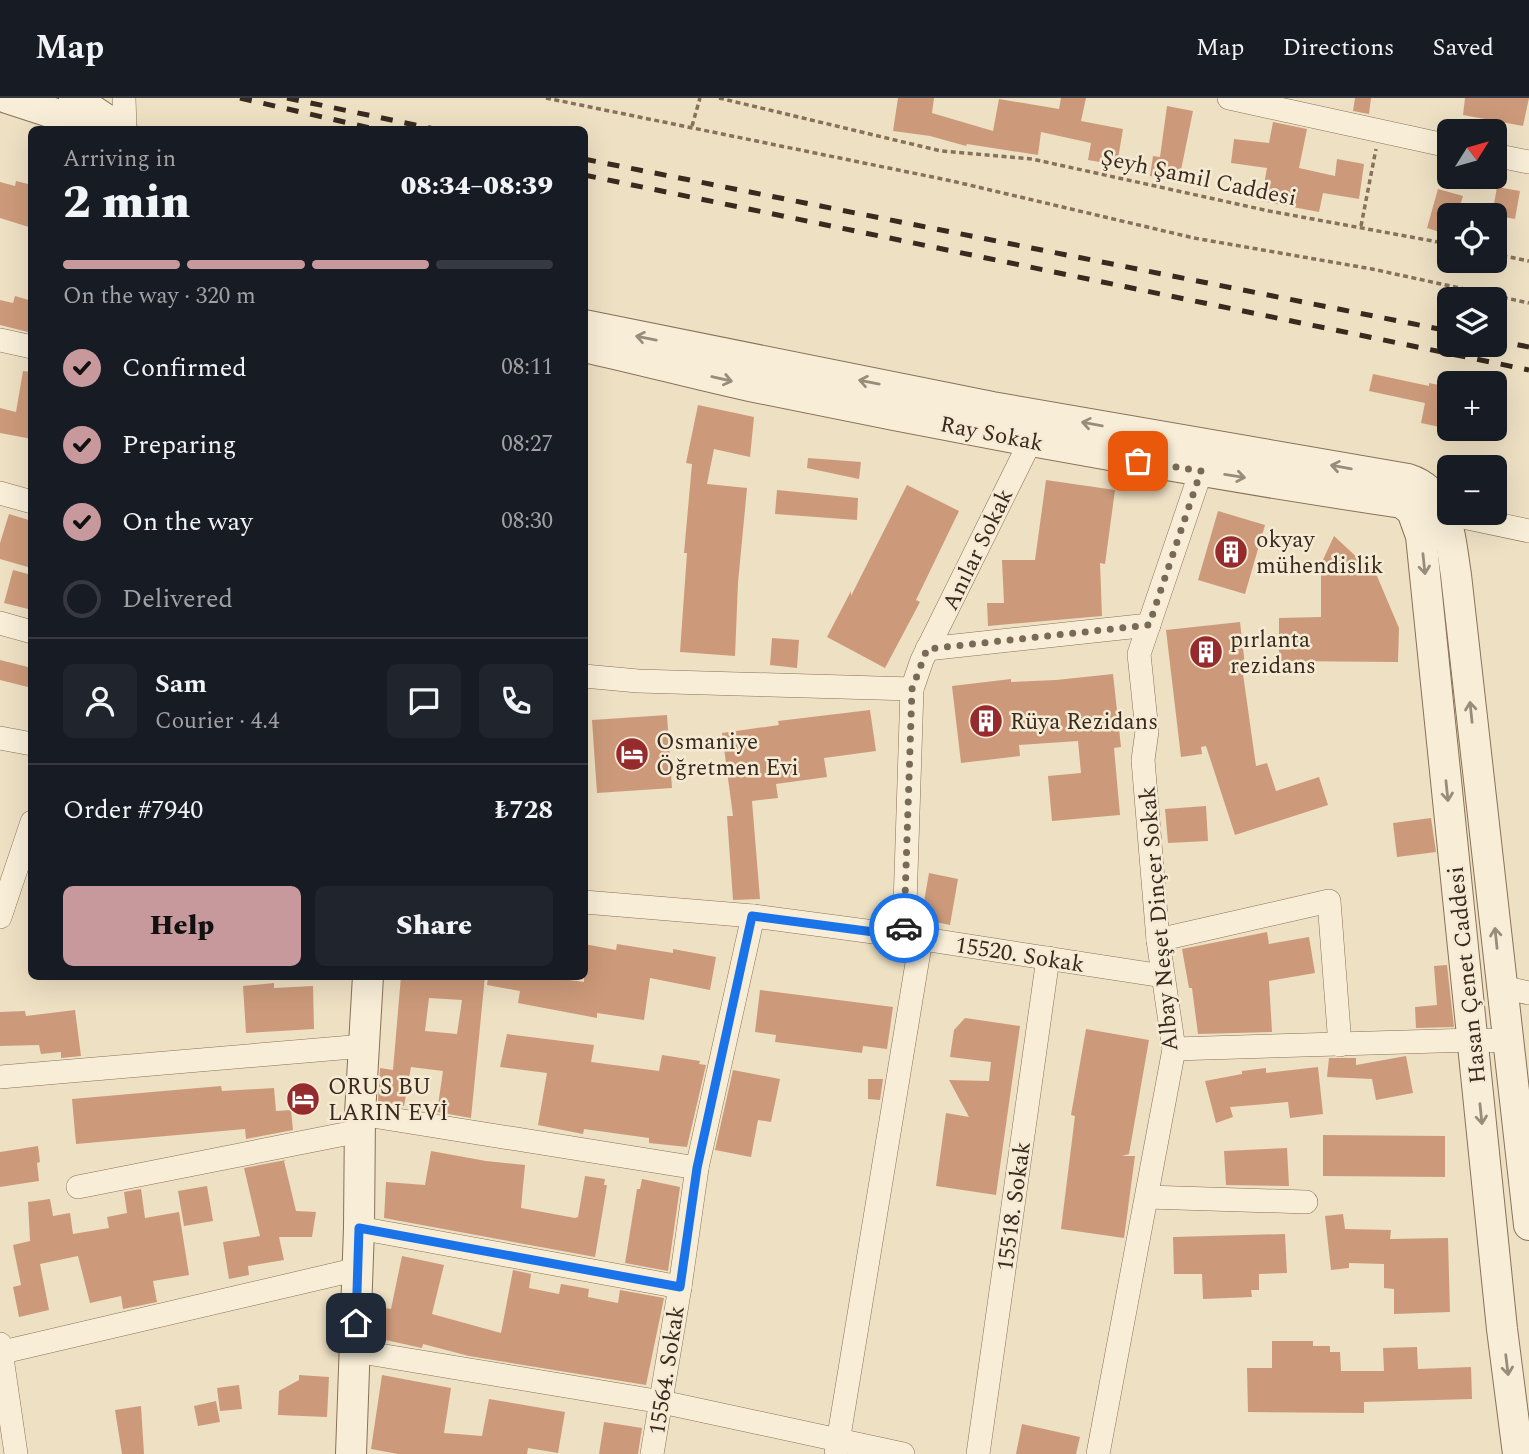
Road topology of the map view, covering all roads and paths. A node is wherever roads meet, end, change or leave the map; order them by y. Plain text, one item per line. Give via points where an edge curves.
1 (8, 98) edge
2 (74, 98) edge
3 (124, 98) edge
4 (546, 98) edge
5 (700, 98) edge
6 (719, 98) edge
7 (554, 99) edge
8 (1233, 99) edge
9 (76, 126) edge
10 (117, 126) edge
11 (123, 126) edge
12 (692, 126) junction
13 (1379, 132) junction
14 (1437, 144) edge
15 (1507, 158) edge
16 (1529, 162) edge
17 (1361, 226) junction
18 (1437, 242) edge
19 (1507, 257) edge
20 (1529, 261) edge
21 (1529, 303) edge
22 (588, 326) edge
23 (0, 340) edge
24 (28, 346) edge
25 (588, 348) edge
26 (1037, 428) junction
27 (1201, 471) junction
28 (0, 494) edge
29 (1437, 498) edge
30 (28, 501) edge
31 (1402, 503) joint
32 (1446, 525) edge
33 (1501, 525) edge
34 (1529, 531) edge
35 (0, 623) edge
36 (1149, 625) junction
37 (28, 631) edge
38 (927, 649) junction
39 (588, 676) edge
40 (912, 689) junction
41 (0, 738) edge
42 (28, 743) edge
43 (28, 833) edge
44 (16, 866) edge
45 (588, 902) edge
46 (752, 916) junction
47 (0, 917) edge
48 (913, 937) junction
49 (1157, 940) junction
50 (1048, 958) junction
51 (1163, 976) junction
52 (368, 980) edge
53 (1515, 990) edge
54 (1473, 1040) junction
55 (1507, 1041) junction
56 (1340, 1045) junction
57 (363, 1046) junction
58 (1174, 1049) junction
59 (0, 1077) edge
60 (360, 1122) junction
61 (697, 1168) junction
62 (78, 1187) dead end
63 (1147, 1197) junction
64 (1306, 1202) dead end
65 (1529, 1225) edge
66 (359, 1228) junction
67 (358, 1269) junction
68 (680, 1287) junction
69 (1516, 1330) edge
70 (1, 1348) edge
71 (355, 1351) junction
72 (662, 1402) junction
73 (1521, 1443) edge
74 (837, 1447) edge
75 (355, 1453) edge
76 (16, 1454) edge
77 (652, 1454) edge
78 (902, 1454) edge
79 (978, 1454) edge
80 (1098, 1454) edge

1 - 9 street
2 - 10 street
3 - 11 street
4 - 7 path
5 - 12 path
6 - 17 path, Şeyh Şamil Caddesi via 940,151 1032,159 1269,211
7 - 12 path
8 - 13 street
12 - 21 path via 1194,238 1373,269
13 - 14 street
13 - 17 path
15 - 16 street
17 - 18 path, Şeyh Şamil Caddesi
19 - 20 path
26 -> 22 street
23 - 24 street
25 -> 26 street, Ray Sokak via 748,385
26 - 27 street, Ray Sokak
29 -> 26 street via 1427,487 1408,479
26 - 38 street, Anılar Sokak
27 -> 31 street, Ray Sokak
27 - 36 street, Albay Neşet Dinçer Sokak
28 - 30 street
31 -> 54 street, Hasan Çenet Caddesi via 1412,511 1420,536
53 -> 32 street
33 - 34 street
35 - 37 street
36 - 38 street
36 - 49 street, Albay Neşet Dinçer Sokak via 1139,654
38 - 40 street, Anılar Sokak
39 - 40 street
40 - 48 street, Anılar Sokak
41 - 42 street
43 - 44 street
44 - 47 street
45 - 46 street, 15520. Sokak
46 - 48 street, 15520. Sokak
46 - 61 street, 15564. Sokak
48 - 50 street, 15520. Sokak
48 - 74 street, Anılar Sokak
49 - 51 street, Albay Neşet Dinçer Sokak
49 - 56 street via 1329,901
50 - 51 street, 15520. Sokak
50 - 79 street, 15518. Sokak
51 - 58 street, Albay Neşet Dinçer Sokak
52 - 57 street
53 - 55 street
54 - 55 street
54 - 56 street
54 -> 69 street, Hasan Çenet Caddesi
55 - 65 street
56 - 58 street
57 - 59 street
57 - 60 street
58 - 63 street, Albay Neşet Dinçer Sokak
60 - 61 street
60 - 62 street
60 - 66 street
61 - 68 street, 15564. Sokak
63 - 64 street
63 - 80 street, Albay Neşet Dinçer Sokak
66 - 67 street
66 - 68 street
67 - 70 street
67 - 71 street
68 - 72 street, 15564. Sokak
69 -> 73 street, Hasan Çenet Caddesi
70 - 76 street
71 - 72 street
71 - 75 street
72 - 74 street via 750,1420
72 - 77 street, 15564. Sokak
74 - 78 street

